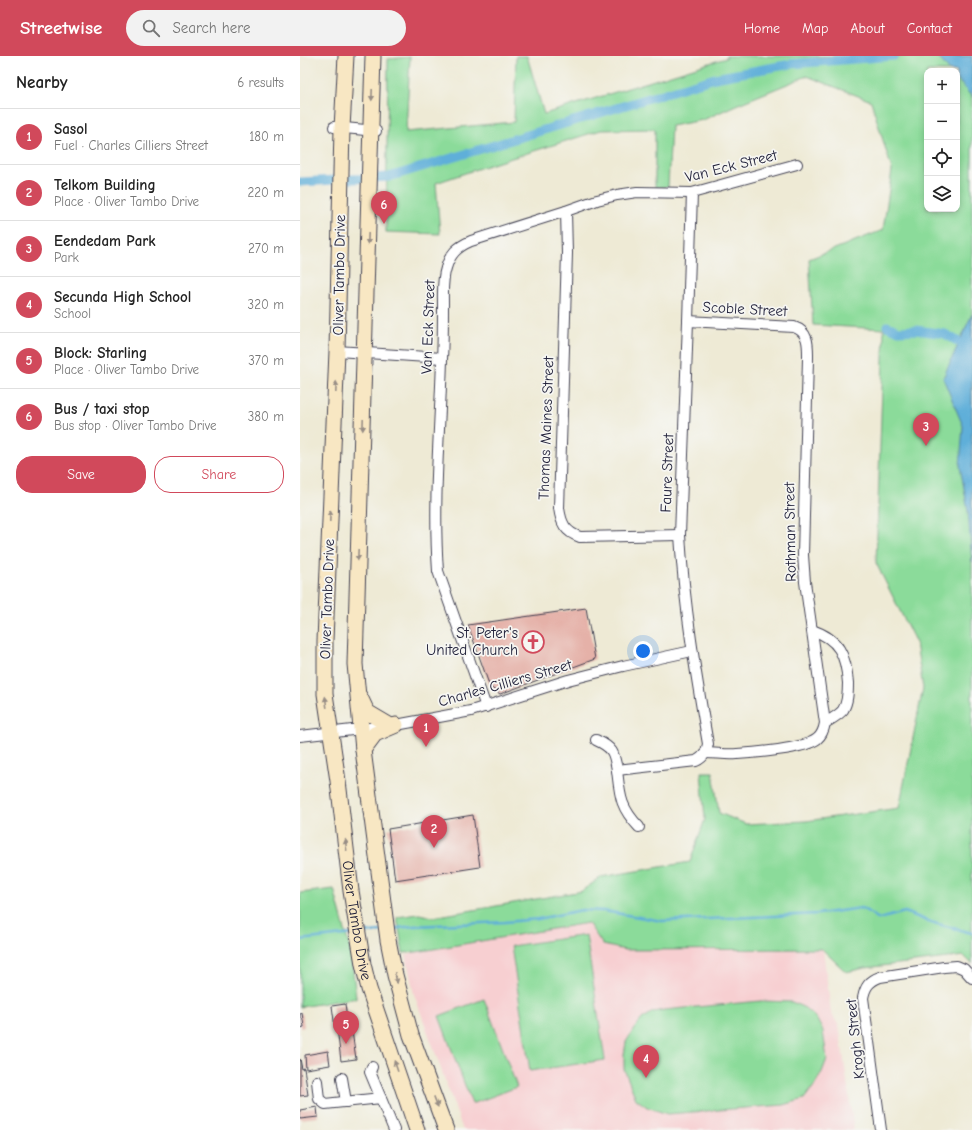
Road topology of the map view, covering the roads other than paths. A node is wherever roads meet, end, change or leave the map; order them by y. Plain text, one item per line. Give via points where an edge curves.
1 (346, 56) edge
2 (374, 56) edge
3 (338, 128) junction
4 (374, 131) junction
5 (796, 164) dead end
6 (692, 193) junction
7 (566, 211) junction
8 (688, 321) junction
9 (800, 329) joint
10 (337, 352) junction
11 (365, 353) junction
12 (442, 358) junction
13 (680, 535) junction
14 (812, 630) junction
15 (692, 651) junction
16 (357, 684) junction
17 (486, 707) junction
18 (825, 723) junction
19 (393, 725) junction
20 (362, 728) junction
21 (330, 732) junction
22 (300, 736) edge
23 (596, 740) dead end
24 (363, 750) junction
25 (706, 753) junction
26 (616, 770) junction
27 (639, 827) dead end
28 (972, 978) edge
29 (372, 1067) dead end
30 (342, 1078) dead end
31 (317, 1081) dead end
32 (381, 1098) junction
33 (346, 1102) junction
34 (394, 1130) edge
35 (417, 1130) edge
36 (446, 1130) edge
37 (881, 1130) edge

1 - 3 street, Oliver Tambo Drive
2 -> 4 street, Oliver Tambo Drive
3 - 4 street
3 - 10 street, Oliver Tambo Drive
4 -> 11 street, Oliver Tambo Drive
5 - 6 street, Van Eck Street
6 - 7 street, Van Eck Street via 637,192 597,200
6 - 8 street, Faure Street
7 - 12 street, Van Eck Street via 471,241 454,250 445,270
7 - 13 street, Thomas Maines Street via 567,261 559,508 562,525 580,536
8 - 9 street, Scoble Street
8 - 13 street, Faure Street
9 - 14 street, Rothman Street via 808,345 803,555
10 - 11 street
21 -> 10 street, Oliver Tambo Drive via 325,694 325,642
11 - 12 street
11 -> 16 street, Oliver Tambo Drive via 355,664
12 - 17 street, Van Eck Street via 436,548 438,571
13 - 15 street, Faure Street
14 - 18 street, Rothman Street
14 - 18 street via 825,634 835,644 845,660 847,673 846,703 838,715
15 - 17 street, Charles Cilliers Street via 568,680
15 - 25 street, Faure Street via 708,744
16 - 19 street via 367,712
16 - 20 street, Oliver Tambo Drive
17 - 19 street, Charles Cilliers Street
18 - 25 street, Rothman Street via 821,735 805,745 736,754
19 - 20 street, Charles Cilliers Street
19 - 24 street via 375,734
20 - 21 street, Charles Cilliers Street
20 - 24 street, Oliver Tambo Drive
21 - 22 street, Charles Cilliers Street
35 -> 21 street, Oliver Tambo Drive via 369,989 358,940
23 - 26 street via 612,750
24 -> 36 street, Oliver Tambo Drive via 388,940 397,982 411,1035
25 - 26 street via 690,762
26 - 27 street via 624,809
28 - 37 street, Krogh Street via 964,969 957,966 944,966 880,977 865,989 863,998
29 - 32 street via 370,1072
30 - 33 street
31 - 33 street via 321,1102
32 - 33 street
32 - 34 street

